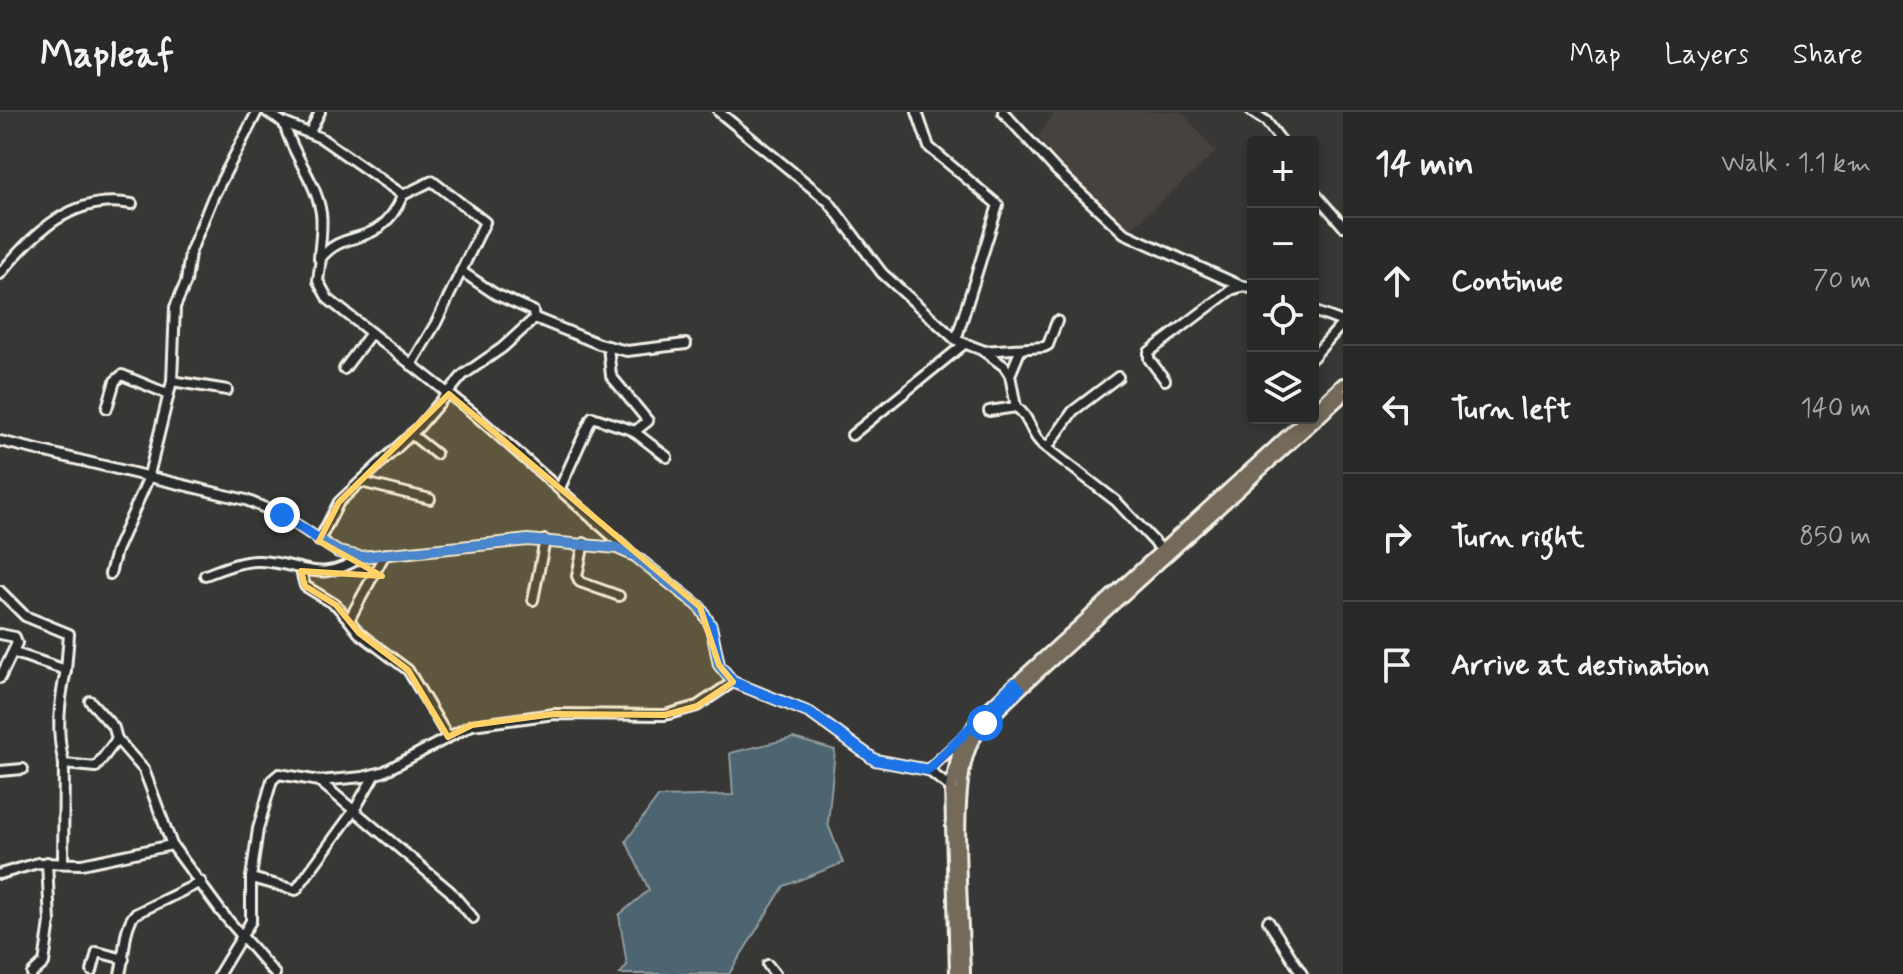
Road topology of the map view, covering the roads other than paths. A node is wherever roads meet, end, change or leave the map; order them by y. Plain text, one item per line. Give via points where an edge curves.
1 (257, 112) edge
2 (267, 112) edge
3 (320, 112) edge
4 (719, 112) edge
5 (917, 112) edge
6 (1003, 112) edge
7 (1252, 112) edge
8 (284, 123) junction
9 (310, 132) junction
10 (1277, 136) edge
11 (403, 195) junction
12 (1319, 198) edge
13 (132, 204) dead end
14 (1343, 226) edge
15 (318, 269) junction
16 (461, 271) junction
17 (0, 274) edge
18 (1241, 286) junction
19 (1247, 288) edge
20 (1319, 313) edge
21 (535, 318) junction
22 (1057, 321) dead end
23 (1343, 322) edge
24 (371, 333) junction
25 (959, 343) junction
26 (686, 344) dead end
27 (608, 346) junction
28 (982, 350) junction
29 (1020, 351) junction
30 (1317, 352) edge
31 (411, 365) junction
32 (344, 369) dead end
33 (1010, 375) junction
34 (1118, 377) dead end
35 (1165, 380) dead end
36 (172, 381) junction
37 (1343, 384) edge
38 (227, 390) dead end
39 (168, 394) junction
40 (449, 394) junction
41 (1343, 395) edge
42 (1319, 406) edge
43 (1016, 407) junction
44 (107, 408) dead end
45 (989, 411) dead end
46 (1301, 424) edge
47 (634, 432) junction
48 (411, 434) junction
49 (852, 435) dead end
50 (0, 441) edge
51 (1047, 448) junction
52 (436, 454) dead end
53 (667, 457) dead end
54 (1247, 477) junction
55 (148, 479) junction
56 (361, 482) junction
57 (560, 488) junction
58 (430, 499) dead end
59 (545, 540) junction
60 (319, 541) junction
61 (584, 543) junction
62 (1162, 550) junction
63 (385, 554) junction
64 (635, 556) junction
65 (361, 557) junction
66 (301, 571) junction
67 (110, 574) dead end
68 (205, 575) dead end
69 (0, 591) edge
70 (619, 596) dead end
71 (533, 600) dead end
72 (349, 620) junction
73 (0, 634) edge
74 (15, 653) junction
75 (66, 670) junction
76 (0, 678) edge
77 (733, 682) junction
78 (1017, 686) junction
79 (90, 701) dead end
80 (965, 736) junction
81 (448, 737) junction
82 (117, 739) junction
83 (64, 764) junction
84 (23, 769) dead end
85 (928, 770) junction
86 (0, 771) edge
87 (376, 774) junction
88 (319, 781) junction
89 (951, 788) junction
90 (355, 809) junction
91 (172, 845) junction
92 (47, 862) junction
93 (63, 862) junction
94 (0, 874) edge
95 (251, 878) junction
96 (201, 882) junction
97 (473, 918) dead end
98 (1268, 921) dead end
99 (242, 934) junction
100 (124, 959) junction
101 (768, 965) dead end
102 (92, 971) dead end
103 (32, 974) edge
104 (120, 974) edge
105 (219, 974) edge
106 (275, 974) edge
107 (775, 974) edge
108 (956, 974) edge
109 (964, 974) edge
110 (1302, 974) edge

1 - 36 street via 190,253 172,321
2 - 8 street
3 - 9 street
4 - 25 street via 828,201 882,273
5 - 25 street via 929,147 998,205
6 - 18 street via 1124,233
7 - 10 street
8 - 9 street
8 - 15 street via 291,151 304,168 321,212
9 - 11 street
11 - 15 street via 375,234 336,245 321,258
11 - 16 street via 432,181 483,218
12 - 14 street
13 - 17 street via 99,203 47,223
15 - 24 street via 328,299
16 - 21 street via 533,311
16 - 31 street
18 - 19 street
18 - 35 street via 1149,352
20 - 23 street
21 - 27 street
21 - 40 street via 471,367
22 - 29 street via 1048,345
23 - 30 street
24 - 31 street
24 - 32 street
25 - 28 street
25 - 49 street
26 - 27 street via 627,351
27 - 47 street via 611,376 648,421
28 - 29 street
28 - 33 street
29 - 33 street
31 - 40 street
33 - 43 street
34 - 51 street via 1073,411
36 - 38 street
36 - 39 street
37 - 42 main road
39 - 44 street via 118,376
39 - 55 street
40 - 48 street
40 - 57 street
41 - 54 main road
43 - 45 street
43 - 51 street via 1024,412 1036,441
46 - 54 main road
47 - 53 street
47 - 57 street via 592,417
48 - 52 street
48 - 56 street
50 - 55 street
51 - 62 street via 1116,501
54 - 62 main road
54 - 78 main road
55 - 60 street via 246,500 282,515
55 - 67 street
56 - 58 street
56 - 60 street via 333,509
57 - 64 street
59 - 61 street
59 - 63 street
59 - 71 street
60 - 65 street
61 - 64 street
61 - 70 street via 580,582
62 - 78 main road
63 - 65 street
63 - 72 street
64 - 77 street via 700,607 711,626 719,665
65 - 66 street via 330,573
66 - 68 street via 258,560
66 - 72 street via 305,586
69 - 75 street via 25,616 69,634
72 - 81 street via 408,670
73 - 74 street via 15,637
74 - 75 street
74 - 76 street
75 - 83 street via 58,720
77 - 81 street via 697,706 665,715 554,714 472,725
77 - 85 street via 810,713 875,760
78 - 80 main road
78 - 109 main road via 976,736 962,774
79 - 82 street
80 - 85 street
80 - 89 main road
81 - 87 street
82 - 83 street via 96,767
82 - 91 street via 144,770
83 - 93 street
84 - 86 street
85 - 89 street
87 - 88 street
87 - 90 street
88 - 90 street
88 - 95 street via 279,774 272,780
89 - 108 main road
90 - 95 street via 296,890
90 - 97 street via 457,897
91 - 93 street via 82,864
91 - 96 street
92 - 93 street
92 - 94 street
92 - 103 street via 50,922 44,963
95 - 99 street via 251,921
96 - 99 street
96 - 100 street via 135,914 128,921
98 - 110 street
99 - 105 street
99 - 106 street
100 - 102 street via 97,952
100 - 104 street
101 - 107 street

